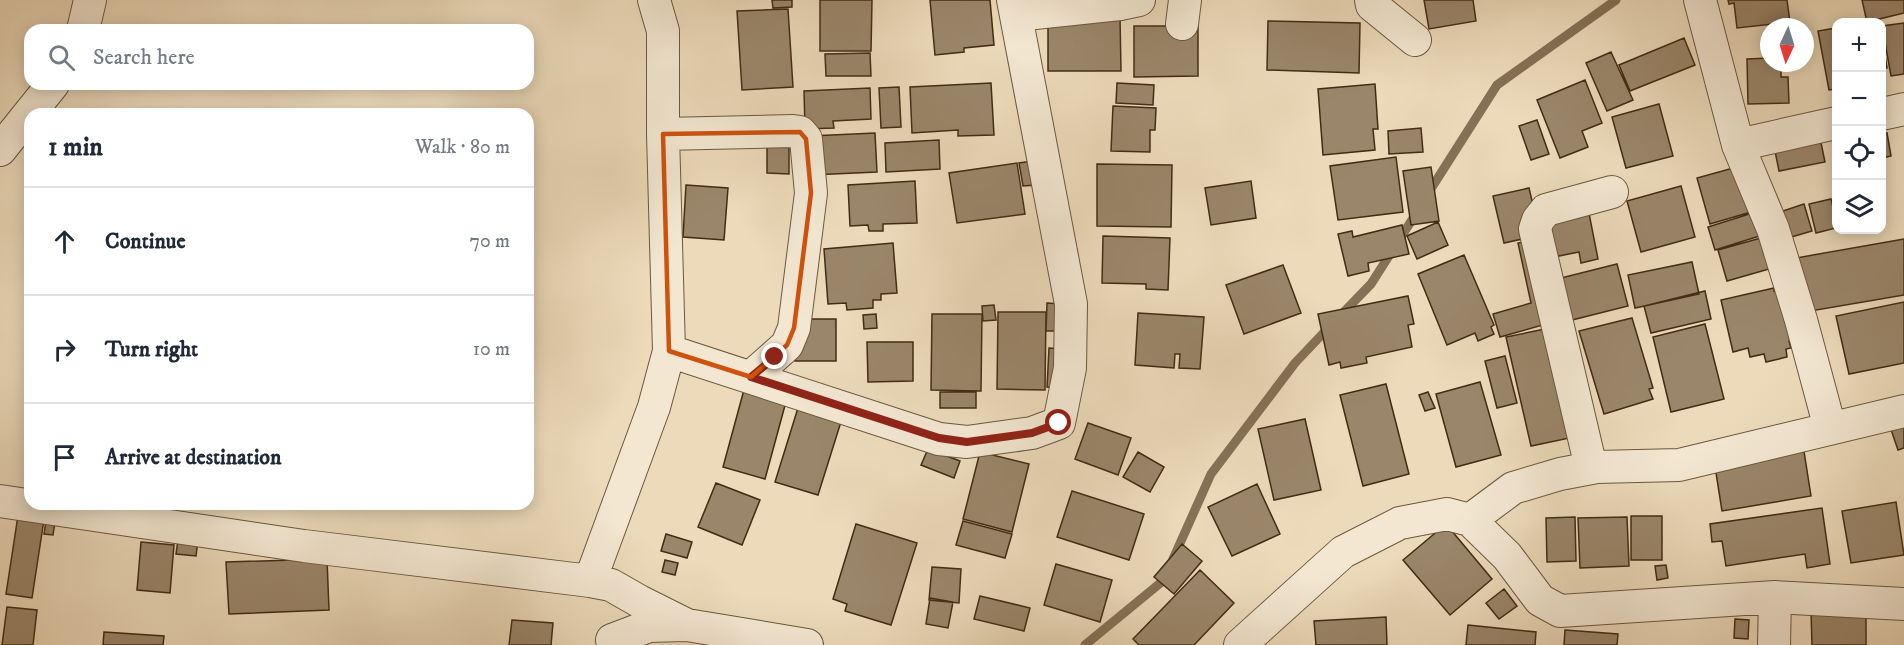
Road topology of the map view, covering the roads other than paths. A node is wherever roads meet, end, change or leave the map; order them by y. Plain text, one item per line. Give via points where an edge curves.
1 (90, 0) edge
2 (654, 0) edge
3 (1138, 0) edge
4 (1371, 0) edge
5 (1701, 0) edge
6 (1014, 7) edge
7 (84, 24) edge
8 (1415, 40) dead end
9 (48, 90) edge
10 (34, 108) edge
11 (1904, 109) edge
12 (1886, 113) edge
13 (24, 120) edge
14 (1832, 124) edge
15 (663, 134) junction
16 (1738, 145) junction
17 (0, 150) edge
18 (1612, 192) dead end
19 (669, 351) junction
20 (751, 377) junction
21 (1904, 411) edge
22 (1830, 428) junction
23 (1597, 467) junction
24 (0, 501) edge
25 (24, 505) edge
26 (61, 510) edge
27 (1470, 520) junction
28 (601, 583) junction
29 (1774, 597) junction
30 (1904, 604) edge
31 (687, 624) junction
32 (611, 643) edge
33 (807, 645) edge
34 (1240, 645) edge
35 (1774, 645) edge

1 - 7 street
2 - 15 street via 663,31
3 - 6 street
4 - 8 street via 1372,5
5 - 16 street
6 - 20 street via 1071,304 1070,368 1059,423 1032,433 967,442 939,438
9 - 10 street
11 - 12 street
13 - 17 street
14 - 16 street
15 - 19 street
15 - 20 street via 793,131 800,132 806,140 811,193 794,328 787,345
16 - 22 street via 1773,229
18 - 23 street via 1546,210 1535,229 1589,459
19 - 20 street
19 - 28 street
21 - 22 street
22 - 23 street via 1679,465
23 - 27 street via 1513,488
24 - 25 street
26 - 28 street via 304,546
27 - 29 street via 1507,556 1540,600 1560,611
27 - 34 street via 1447,514 1400,523 1343,552
28 - 31 street
28 - 32 street
29 - 30 street
29 - 35 street
31 - 32 street via 648,626
31 - 33 street

